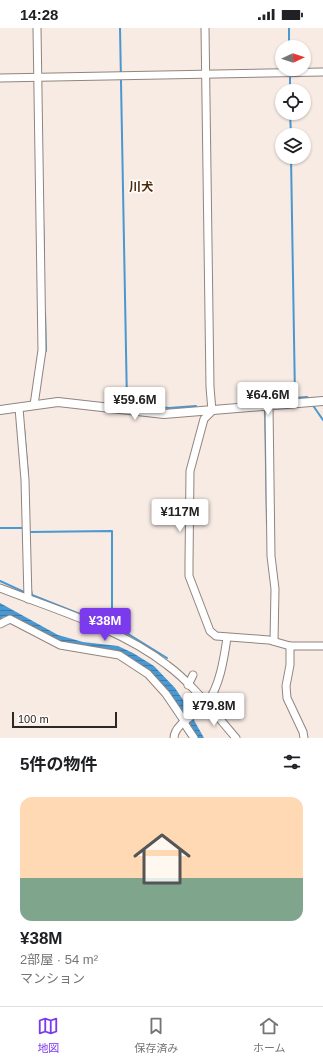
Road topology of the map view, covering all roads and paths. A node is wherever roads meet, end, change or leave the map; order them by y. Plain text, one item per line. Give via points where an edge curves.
1 (37, 28) edge
2 (205, 28) edge
3 (323, 72) edge
4 (206, 74) junction
5 (38, 77) junction
6 (0, 78) edge
7 (323, 401) edge
8 (34, 405) junction
9 (269, 406) junction
10 (19, 408) junction
11 (0, 410) edge
12 (212, 411) junction
13 (0, 588) edge
14 (28, 599) junction
15 (0, 624) edge
16 (227, 638) junction
17 (274, 641) junction
18 (290, 646) junction
19 (323, 646) edge
20 (193, 675) dead end
21 (188, 685) junction
22 (207, 704) junction
23 (185, 721) junction
24 (174, 738) edge
25 (194, 738) edge
26 (236, 738) edge
27 (304, 738) edge

1 - 5 street
2 - 4 street
3 - 4 street
4 - 5 street
4 - 12 street
5 - 6 street
5 - 8 street via 42,350
7 - 9 street
8 - 10 street
8 - 12 street via 58,402 164,414
9 - 12 street
9 - 17 street via 271,556 275,589
10 - 11 street
10 - 14 street via 25,480
12 - 16 street via 204,419 190,471 189,576 210,631 216,636
13 - 14 street
14 - 21 street via 133,643 169,666
15 - 23 street via 10,619 60,645 119,655 148,674
16 - 17 street
16 - 22 street via 214,690
17 - 18 street
18 - 19 street
18 - 27 street via 287,698
20 - 21 street
21 - 22 street
22 - 23 street
22 - 26 street
23 - 24 street via 174,734
23 - 25 street

